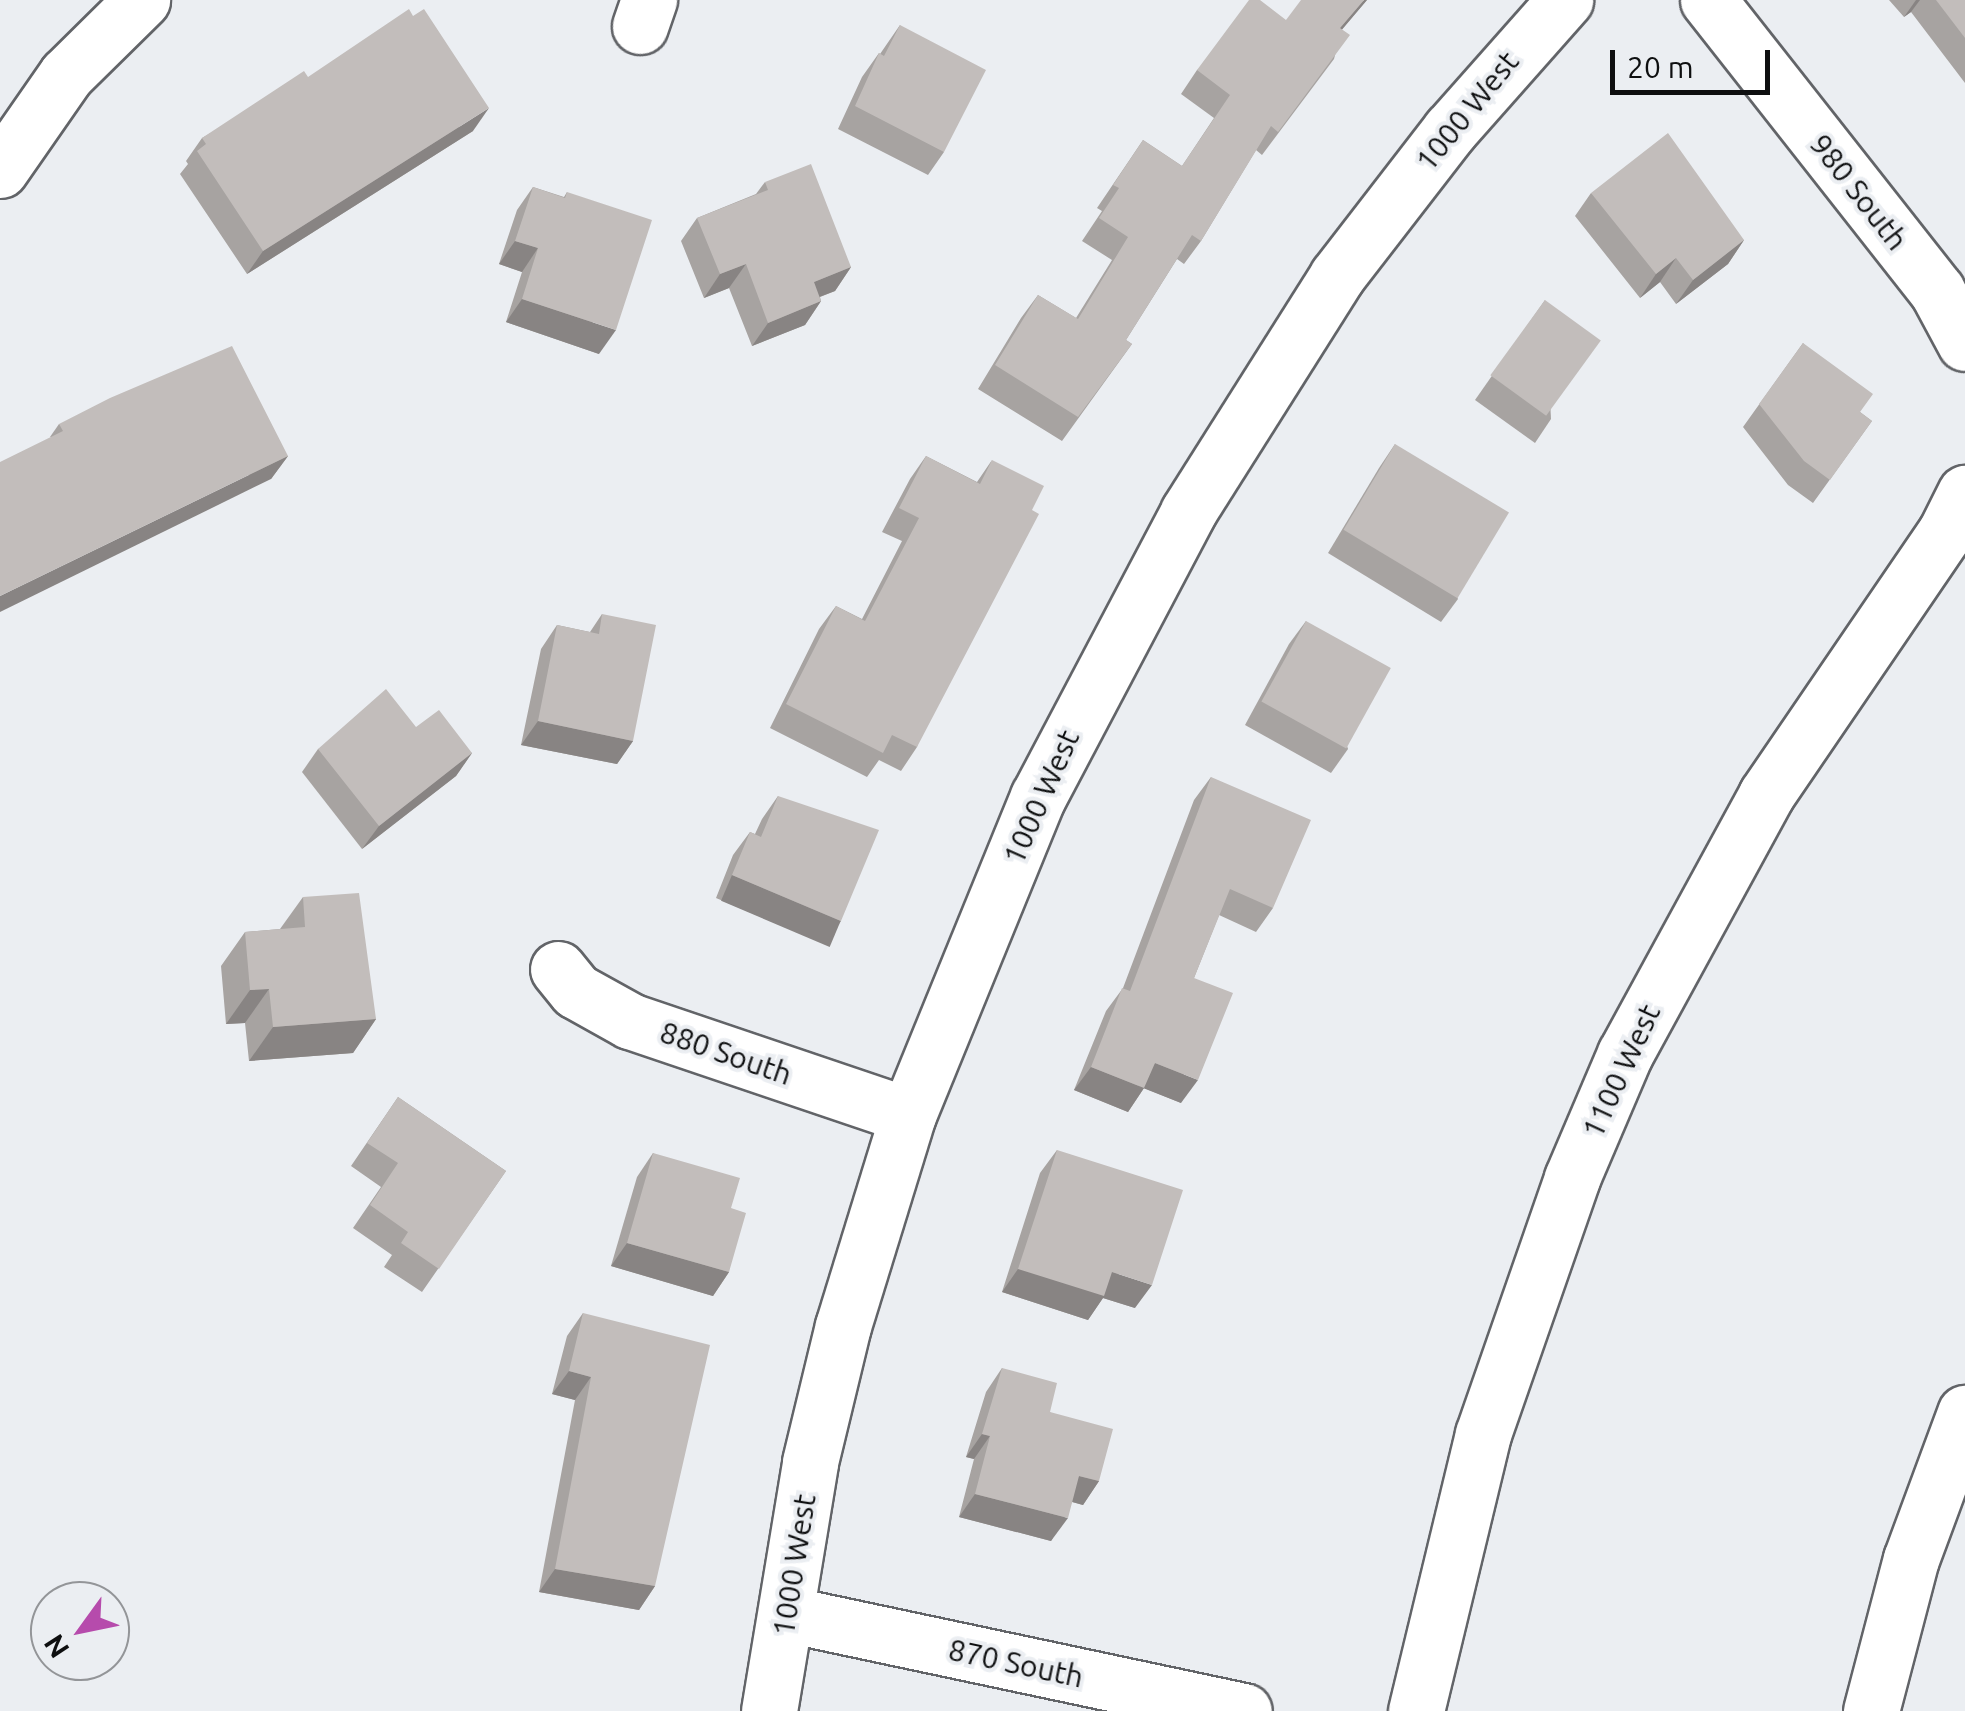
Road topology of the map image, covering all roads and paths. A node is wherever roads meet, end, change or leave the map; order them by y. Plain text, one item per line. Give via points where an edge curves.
1 (142, 0) edge
2 (1564, 0) edge
3 (1708, 0) edge
4 (0, 170) edge
5 (1965, 343) edge
6 (1965, 493) edge
7 (558, 969) dead end
8 (908, 1115) junction
9 (1965, 1413) edge
10 (787, 1614) junction
11 (769, 1711) edge
12 (1244, 1711) edge
13 (1416, 1711) edge
14 (1871, 1711) edge

1 - 4 street via 66,75
2 - 8 street, 1000 West via 1450,130 1337,276 1217,462 1038,797
3 - 5 street, 980 South via 1936,291
6 - 13 street, 1100 West via 1945,533 1766,795 1626,1054 1572,1178 1489,1416
7 - 8 street, 880 South via 576,991 630,1021
8 - 10 street, 1000 West via 838,1345 810,1462
9 - 14 street via 1911,1559
10 - 11 street, 1000 West
10 - 12 street, 870 South

